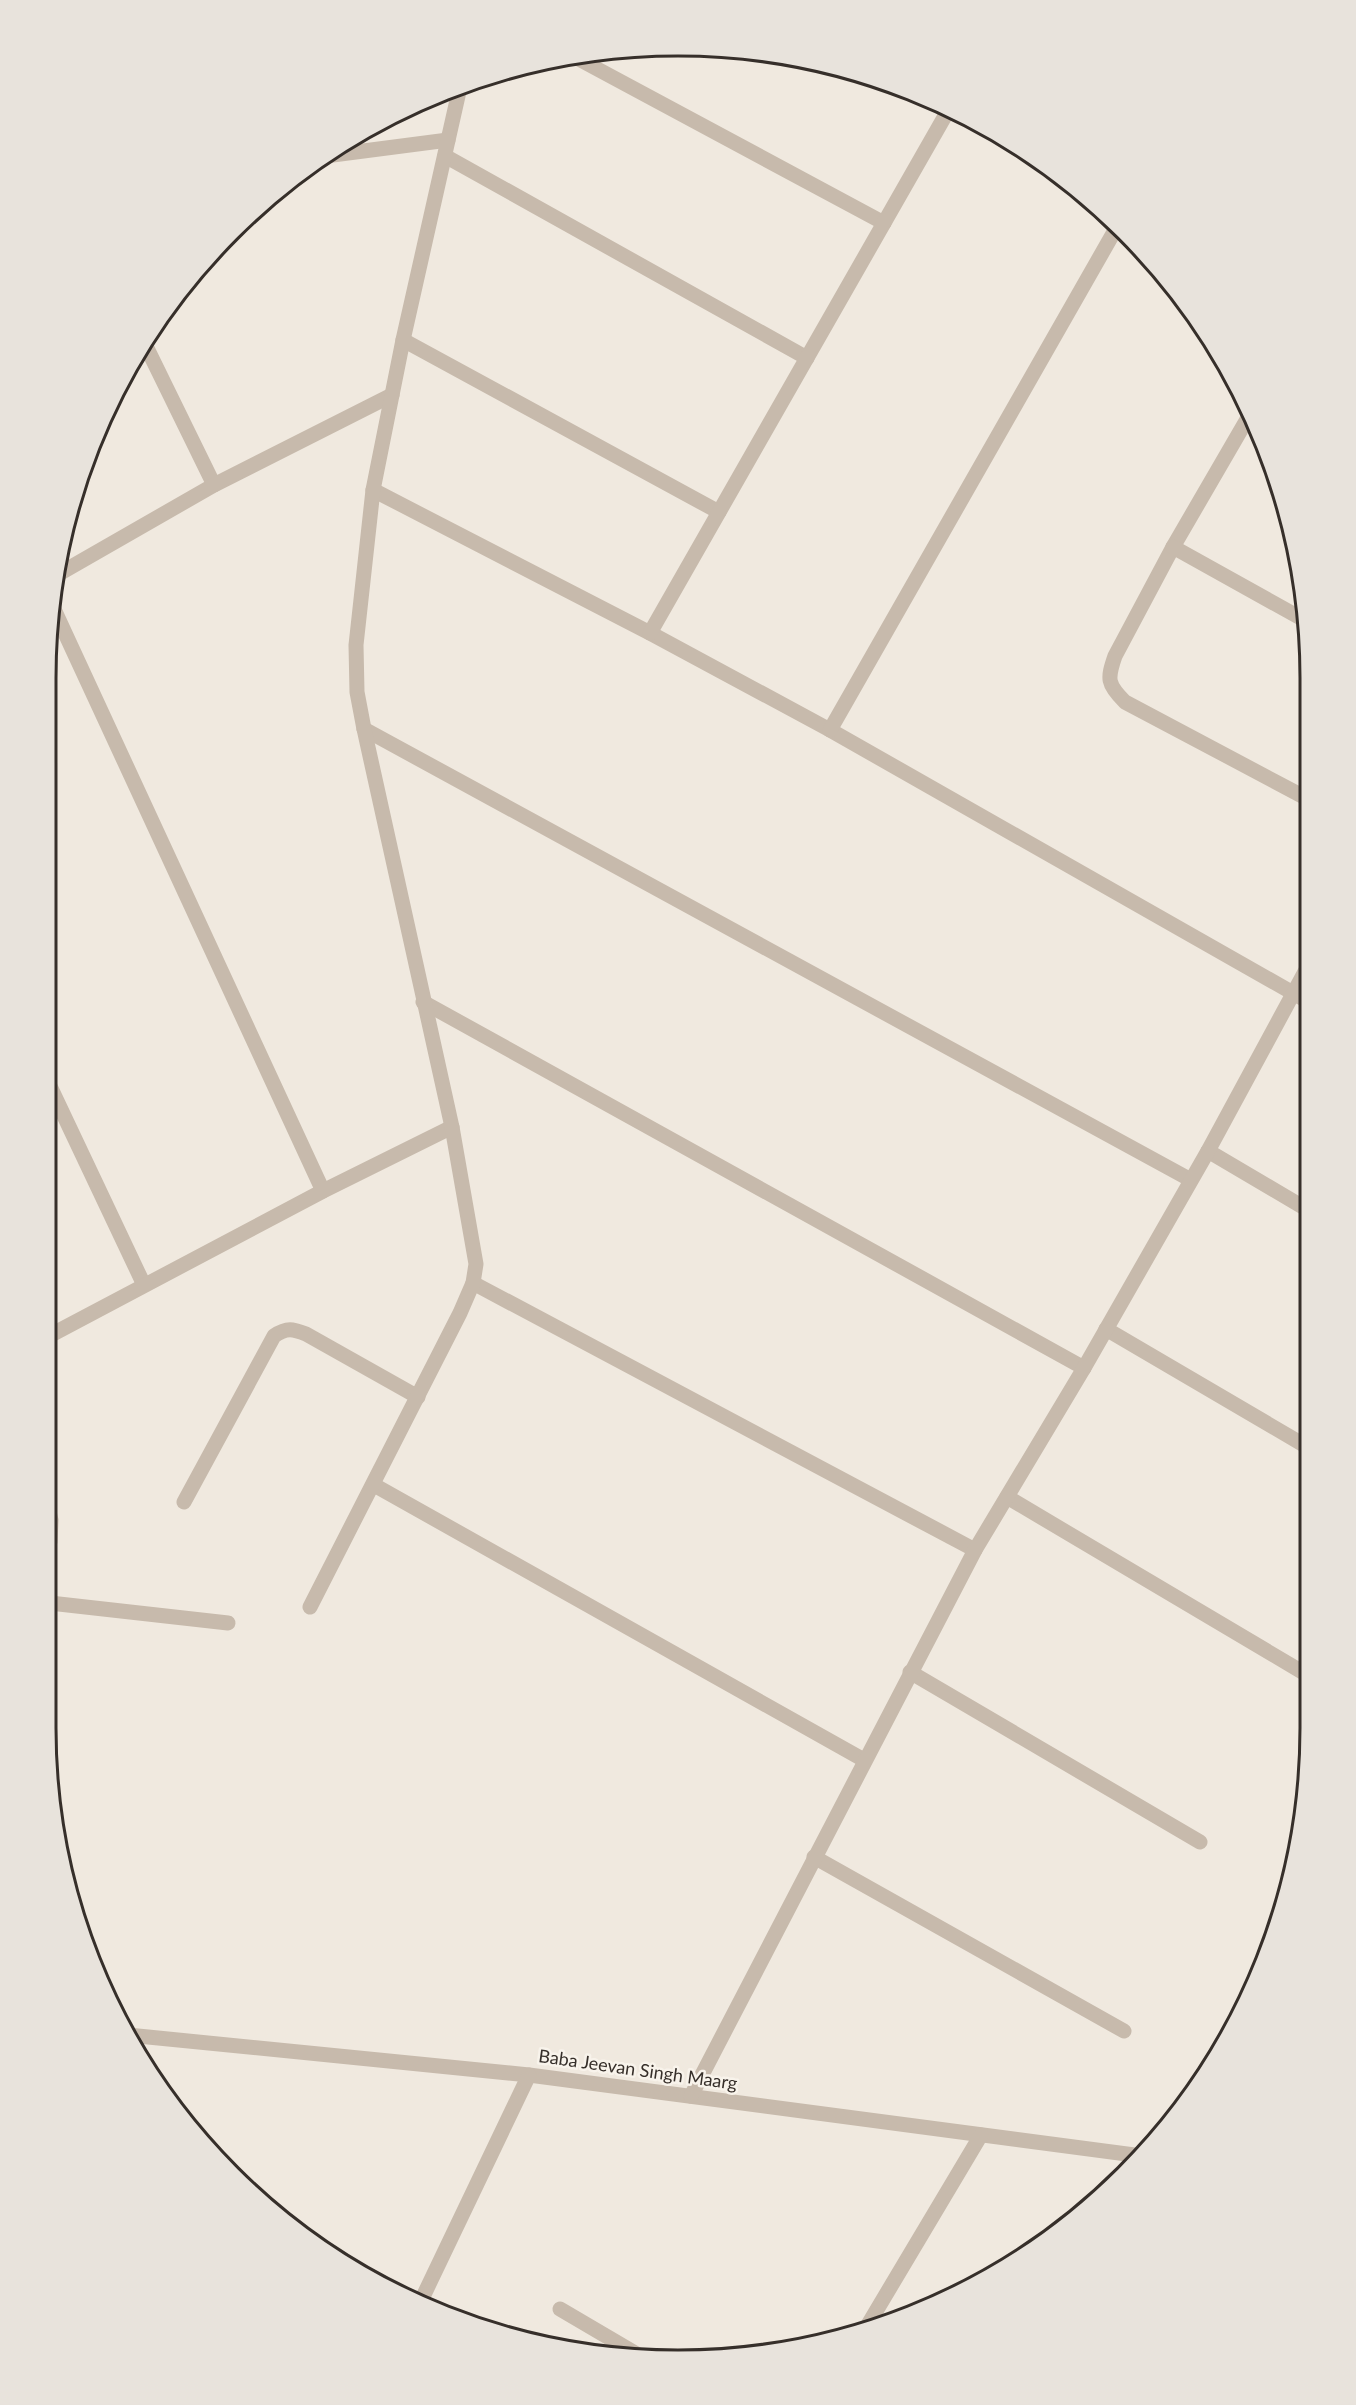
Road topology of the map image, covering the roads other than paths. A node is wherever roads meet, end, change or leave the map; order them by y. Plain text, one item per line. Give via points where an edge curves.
1 (586, 63) edge
2 (458, 96) edge
3 (945, 116) edge
4 (448, 140) junction
5 (342, 154) edge
6 (445, 156) junction
7 (884, 223) junction
8 (1113, 233) edge
9 (403, 340) junction
10 (148, 351) edge
11 (807, 358) junction
12 (392, 395) junction
13 (1245, 423) edge
14 (214, 485) junction
15 (373, 490) junction
16 (719, 512) junction
17 (1173, 547) junction
18 (65, 570) edge
19 (1297, 616) edge
20 (59, 620) edge
21 (650, 633) junction
22 (364, 729) junction
23 (830, 730) junction
24 (1300, 795) edge
25 (1300, 997) edge
26 (423, 1002) junction
27 (56, 1099) edge
28 (452, 1127) junction
29 (1208, 1151) junction
30 (1191, 1180) junction
31 (323, 1191) junction
32 (1300, 1204) edge
33 (473, 1283) junction
34 (144, 1286) junction
35 (1106, 1329) junction
36 (56, 1332) edge
37 (1084, 1368) junction
38 (418, 1397) junction
39 (1300, 1443) edge
40 (374, 1485) junction
41 (1007, 1497) junction
42 (184, 1502) dead end
43 (975, 1550) junction
44 (56, 1604) edge
45 (310, 1607) dead end
46 (228, 1623) dead end
47 (1300, 1671) edge
48 (910, 1672) junction
49 (864, 1760) junction
50 (1200, 1842) dead end
51 (814, 1857) junction
52 (1124, 2031) dead end
53 (138, 2036) edge
54 (530, 2075) junction
55 (691, 2096) junction
56 (981, 2135) junction
57 (1130, 2154) edge
58 (424, 2295) edge
59 (560, 2309) dead end
60 (872, 2318) edge
61 (624, 2347) edge

1 - 7 street
2 - 4 street
3 - 7 street
4 - 5 street
4 - 6 street
6 - 9 street
6 - 11 street
7 - 11 street
8 - 23 street
9 - 12 street
9 - 16 street
10 - 14 street
11 - 16 street
12 - 14 street
12 - 15 street
13 - 17 street
14 - 18 street
15 - 21 street
15 - 22 street via 356,645 357,692
16 - 21 street
17 - 19 street
17 - 24 street via 1116,656 1109,673 1111,688 1125,702
20 - 31 street
21 - 23 street
22 - 26 street
22 - 30 street
23 - 25 street
25 - 29 street
26 - 28 street
26 - 37 street
27 - 34 street
28 - 31 street
28 - 33 street via 476,1264
29 - 30 street
29 - 32 street
30 - 35 street
31 - 34 street
33 - 38 street
33 - 43 street
34 - 36 street
35 - 37 street
35 - 39 street
37 - 41 street
38 - 40 street
38 - 42 street via 306,1334 283,1330 274,1336
40 - 45 street
40 - 49 street
41 - 43 street
41 - 47 street
43 - 48 street
44 - 46 street
48 - 49 street
48 - 50 street
49 - 51 street
51 - 52 street
51 - 55 street
53 - 54 street, Baba Jeevan Singh Maarg
54 - 55 street, Baba Jeevan Singh Maarg
54 - 58 street
55 - 56 street, Baba Jeevan Singh Maarg
56 - 57 street, Baba Jeevan Singh Maarg
56 - 60 street
59 - 61 street

